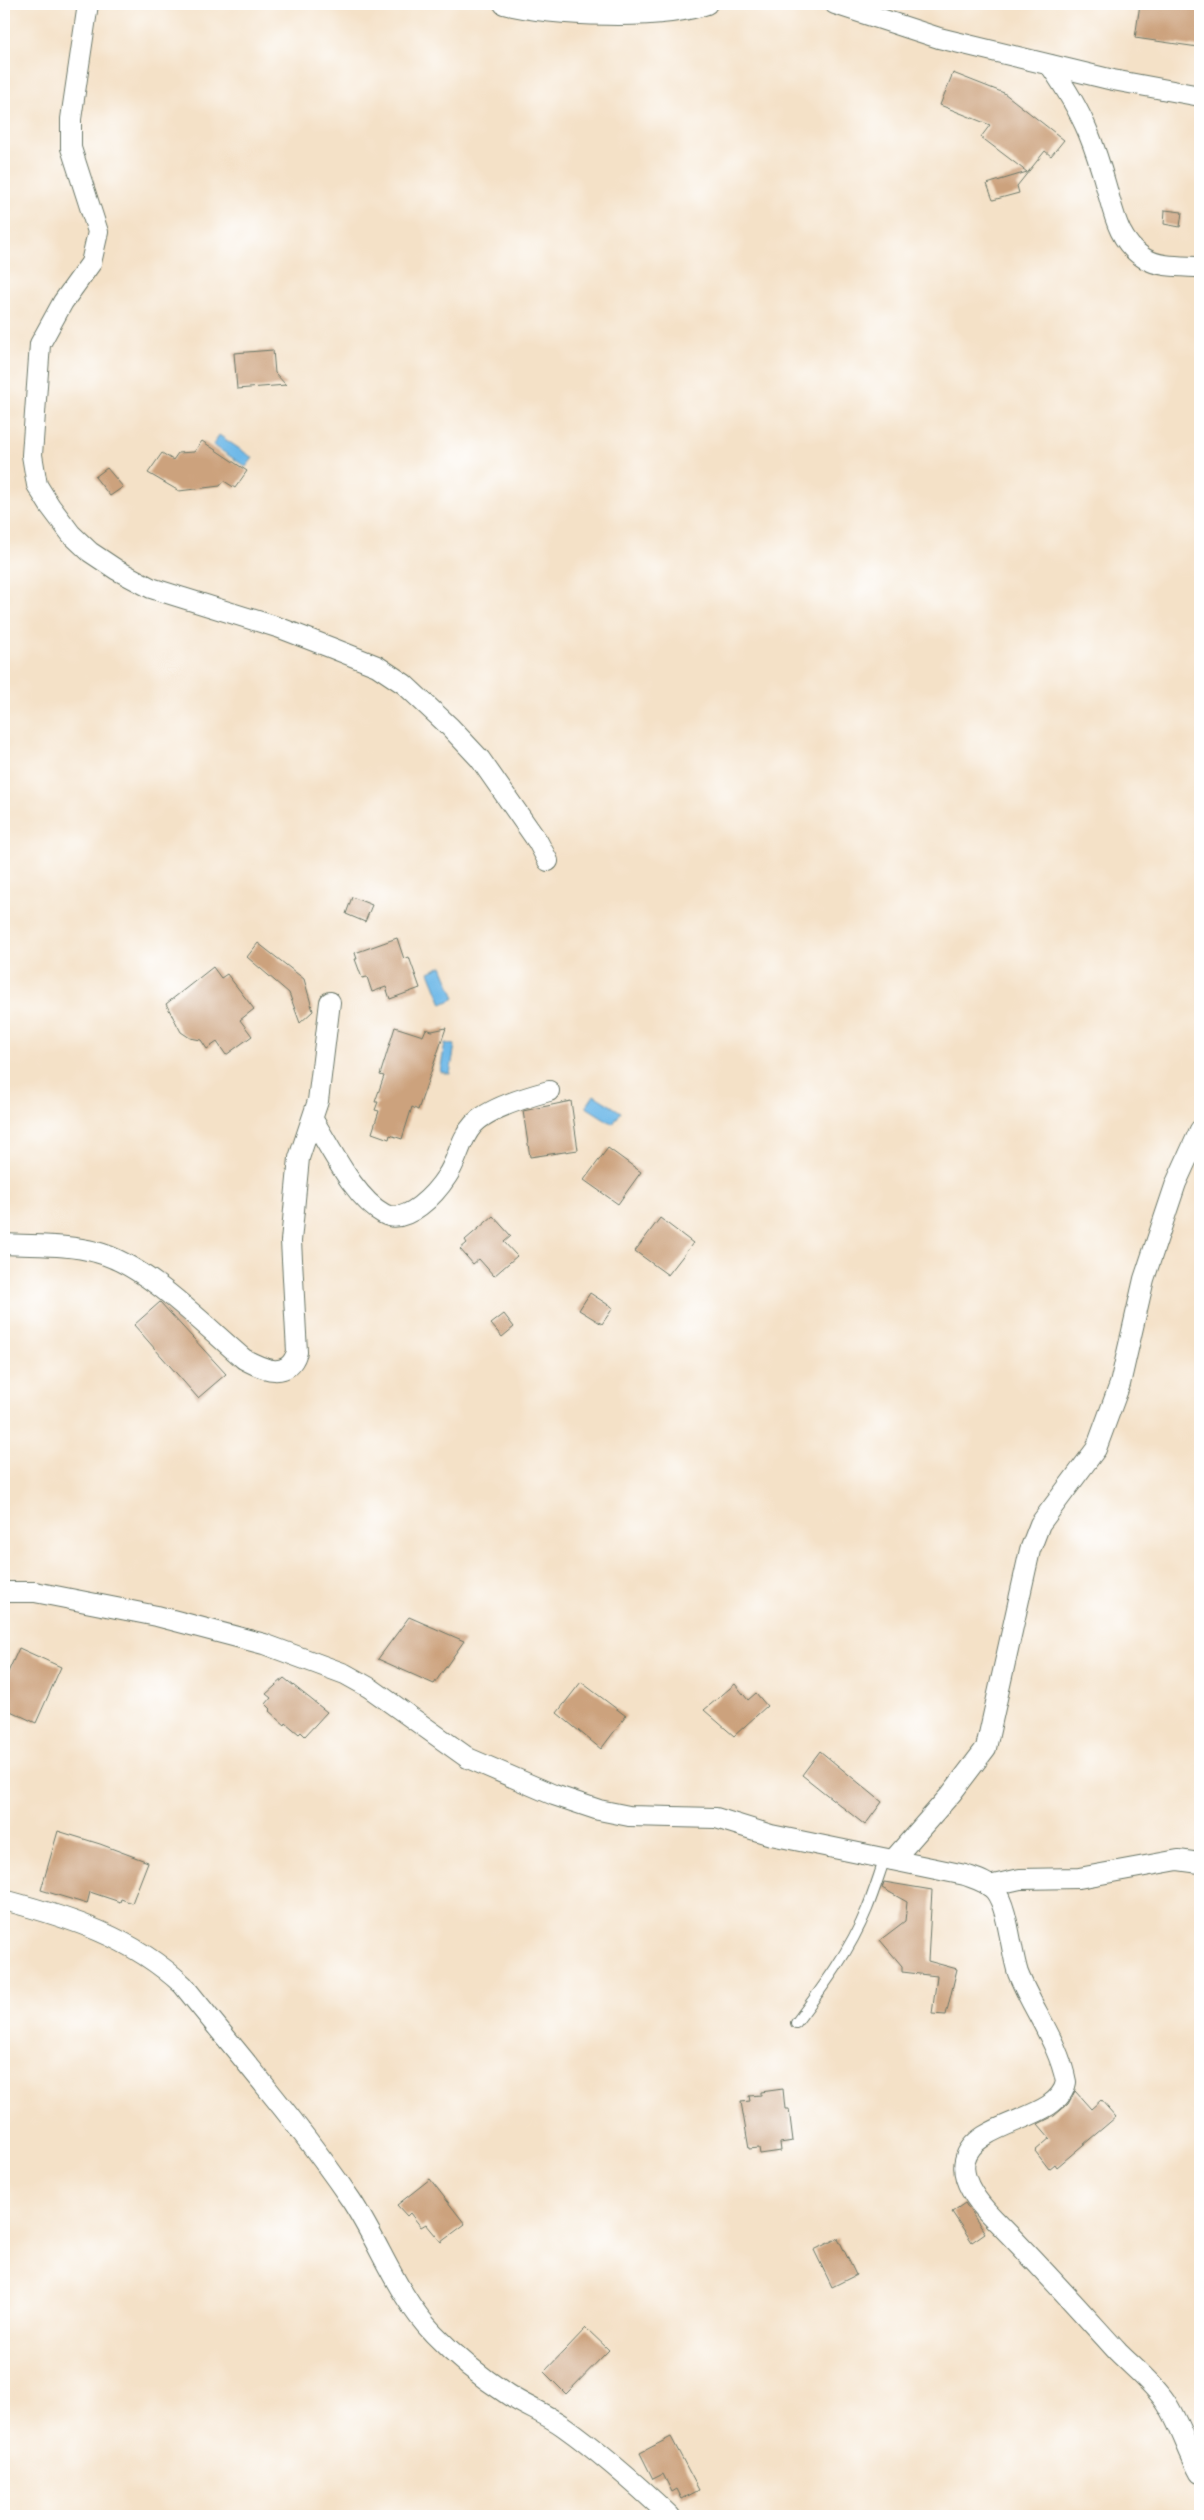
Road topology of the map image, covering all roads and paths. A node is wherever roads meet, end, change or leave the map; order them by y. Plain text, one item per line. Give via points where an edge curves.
1 (88, 4) edge
2 (504, 4) edge
3 (708, 4) edge
4 (835, 4) edge
5 (1050, 65) junction
6 (1200, 96) edge
7 (1200, 267) edge
8 (548, 860) dead end
9 (330, 1002) dead end
10 (549, 1091) dead end
11 (313, 1120) junction
12 (1200, 1130) edge
13 (4, 1244) edge
14 (4, 1592) edge
15 (889, 1859) junction
16 (1200, 1863) edge
17 (989, 1886) junction
18 (4, 1900) edge
19 (796, 2022) dead end
20 (1200, 2473) edge
21 (670, 2516) edge

1 - 8 street via 71,148 98,232 91,263 63,302 40,344 32,455 37,485 71,534 117,570 151,588 280,628 332,648 377,666 404,684 480,760
2 - 3 street via 593,14 671,12
4 - 5 street via 939,38
5 - 6 street
5 - 7 street via 1073,98 1106,186 1115,222 1129,246 1146,259 1168,266
9 - 11 street
10 - 11 street via 483,1116 463,1139 449,1174 405,1215 384,1214 361,1194
11 - 13 street via 299,1158 291,1241 297,1352 293,1363 285,1369 259,1367 244,1359 138,1270 110,1256 77,1248
12 - 15 street via 1176,1183 1144,1279 1120,1384 1096,1449 1040,1524 1030,1550 986,1748 951,1794
14 - 15 street via 35,1592 157,1616 264,1644 345,1674 370,1688 468,1758 599,1810 629,1816 716,1818 770,1835
15 - 17 street via 980,1880
15 - 19 lane via 850,1943 830,1978
16 - 17 street via 1178,1860 1079,1878 1020,1879
17 - 20 street via 996,1891 1001,1902 1018,1971 1054,2047 1066,2082 1060,2096 980,2139 970,2149 964,2169 968,2184 992,2216 1166,2402
18 - 21 street via 82,1922 115,1938 168,1971 184,1985 276,2097 333,2174 364,2219 396,2282 433,2333 458,2358 508,2394 562,2425 619,2469

